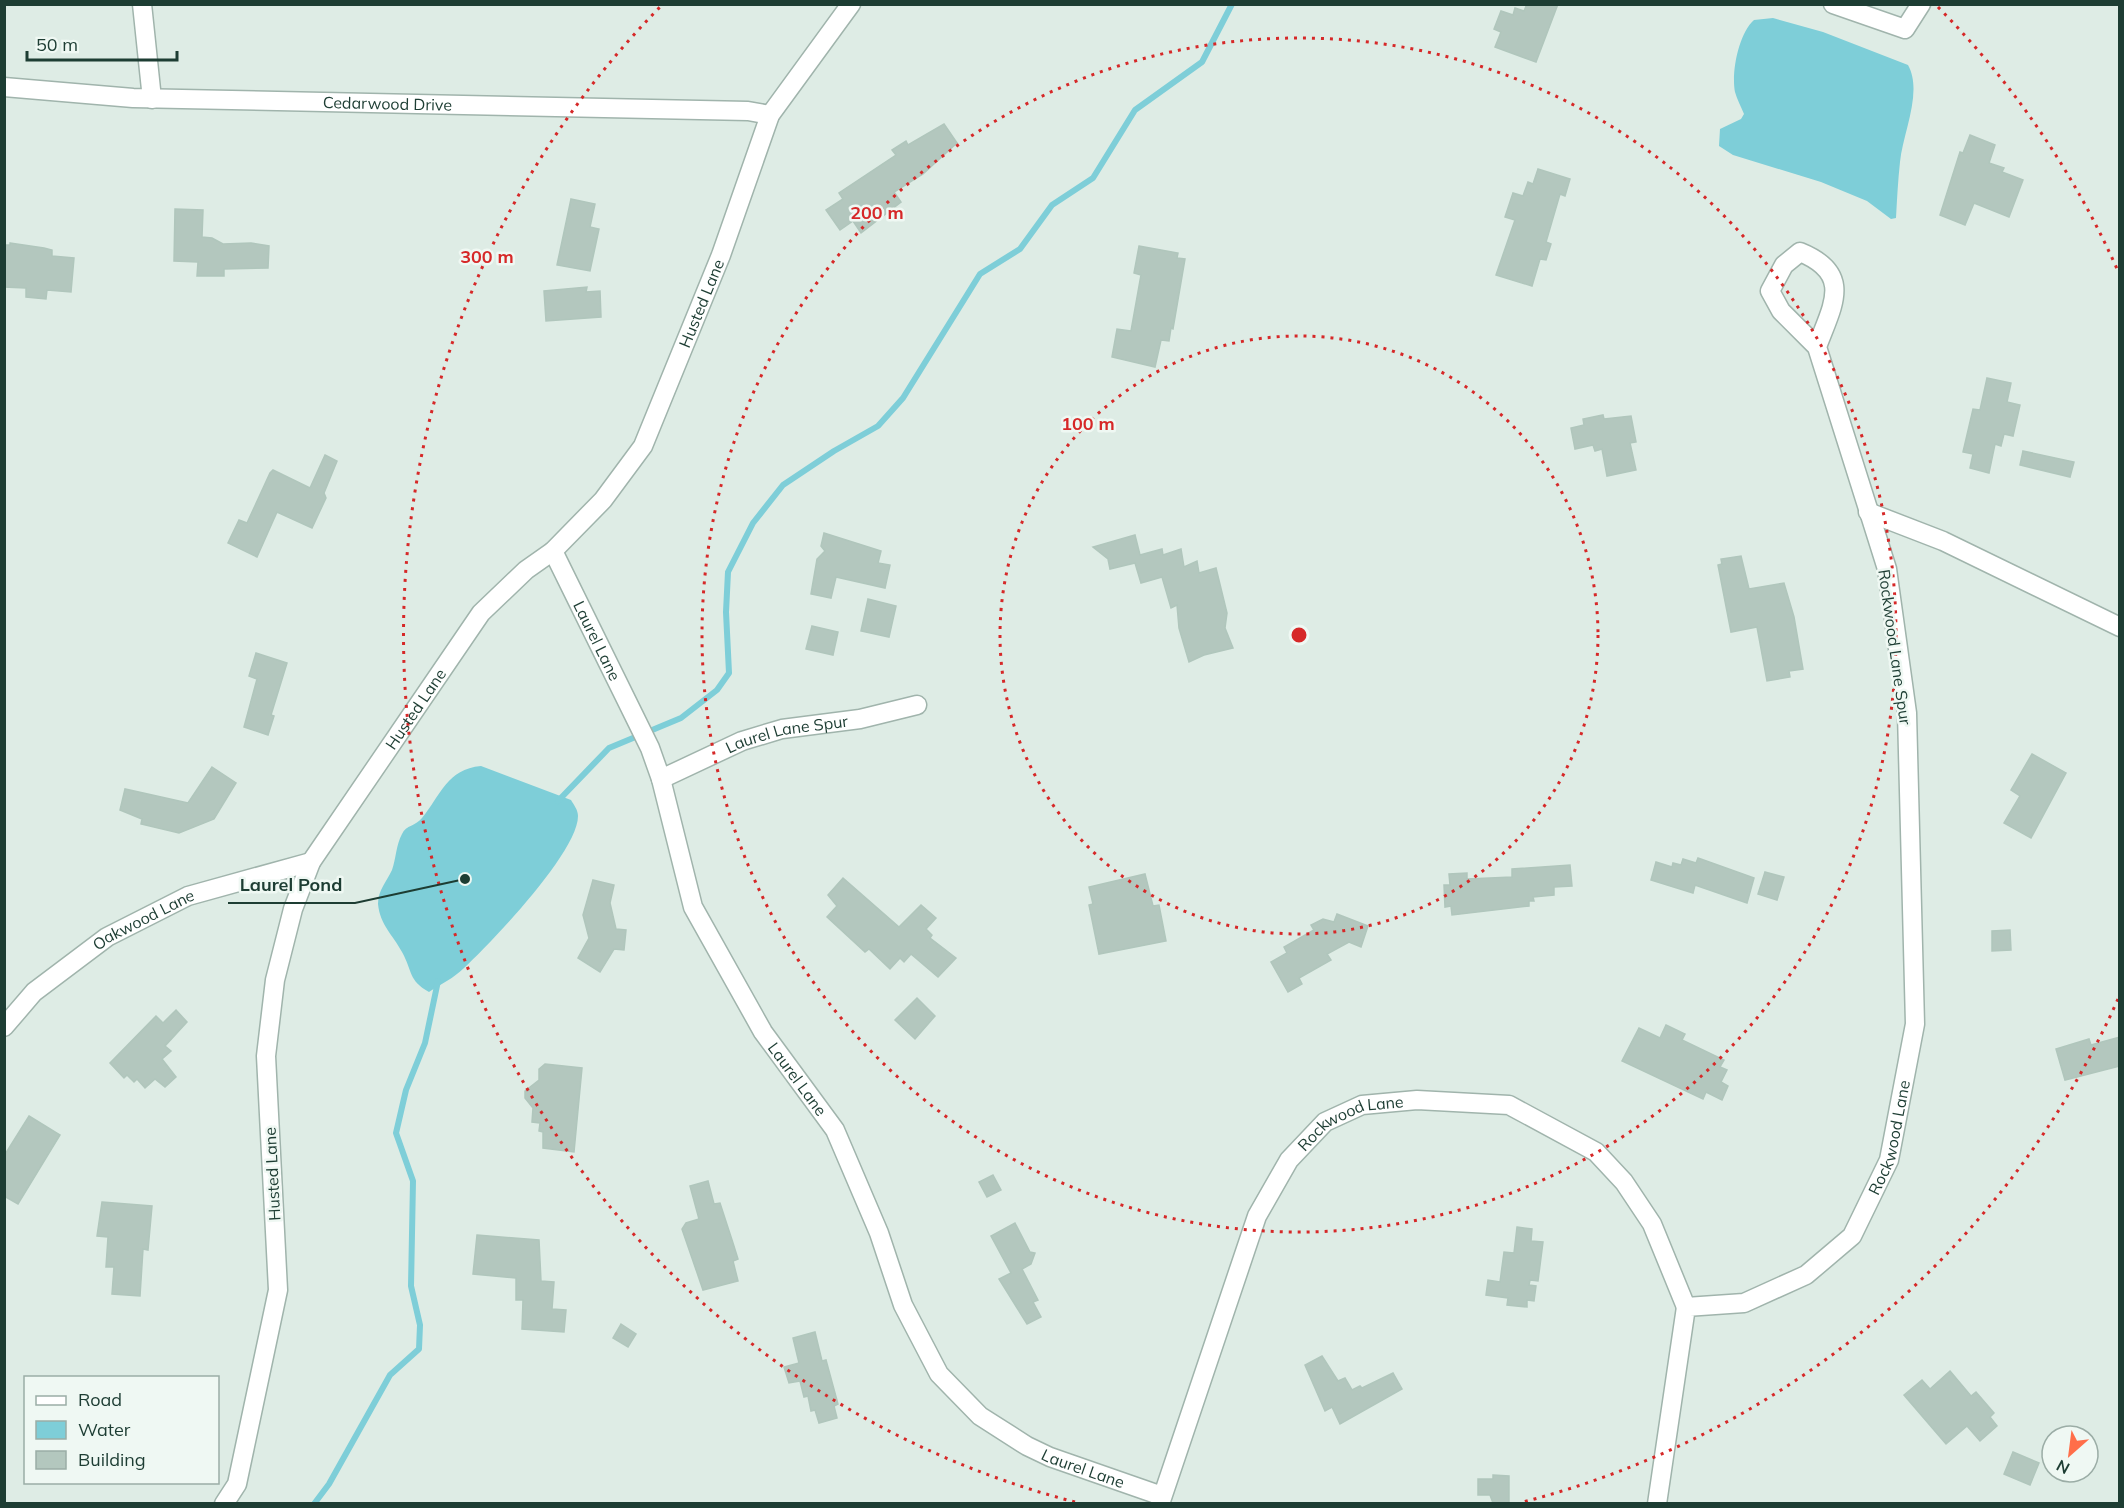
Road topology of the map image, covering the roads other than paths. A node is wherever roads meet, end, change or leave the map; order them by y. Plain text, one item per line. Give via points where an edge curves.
1 (142, 4) edge
2 (851, 4) edge
3 (1833, 4) edge
4 (1921, 4) edge
5 (4, 87) edge
6 (152, 99) junction
7 (770, 115) junction
8 (1817, 347) junction
9 (1868, 512) junction
10 (553, 552) junction
11 (2120, 627) edge
12 (917, 705) dead end
13 (661, 779) junction
14 (1909, 849) joint
15 (311, 862) junction
16 (4, 1027) edge
17 (1686, 1307) junction
18 (1161, 1500) edge
19 (224, 1503) edge
20 (1657, 1503) edge

1 - 6 street
2 - 7 street, Husted Lane
3 - 4 street via 1905,29
5 - 6 street, Cedarwood Drive
6 - 7 street, Cedarwood Drive via 748,111
7 - 10 street, Husted Lane via 721,255 643,446 603,500
8 - 8 street, Rockwood Lane Spur via 1781,311 1770,291 1784,265 1800,252 1825,266 1835,283 1832,312
8 - 9 street, Rockwood Lane Spur
9 - 11 street via 1943,542
9 - 14 street, Rockwood Lane Spur via 1887,569 1907,712
10 - 13 street, Laurel Lane via 634,714
10 - 15 street, Husted Lane via 526,570 481,613
12 - 13 street, Laurel Lane Spur via 860,719 782,729 742,741
13 - 18 street, Laurel Lane via 693,907 763,1032 835,1130 879,1233 903,1305 939,1374 980,1416 1027,1446
14 - 17 street, Rockwood Lane via 1915,1024 1889,1160 1860,1220 1852,1236 1806,1275 1744,1303
15 - 16 street, Oakwood Lane via 188,896 107,937 34,992
15 - 19 street, Husted Lane via 293,909 275,980 266,1056 278,1290 237,1484
17 - 18 street, Rockwood Lane via 1652,1224 1624,1182 1596,1152 1509,1105 1418,1100 1362,1105 1325,1122 1288,1160 1257,1216
17 - 20 street

